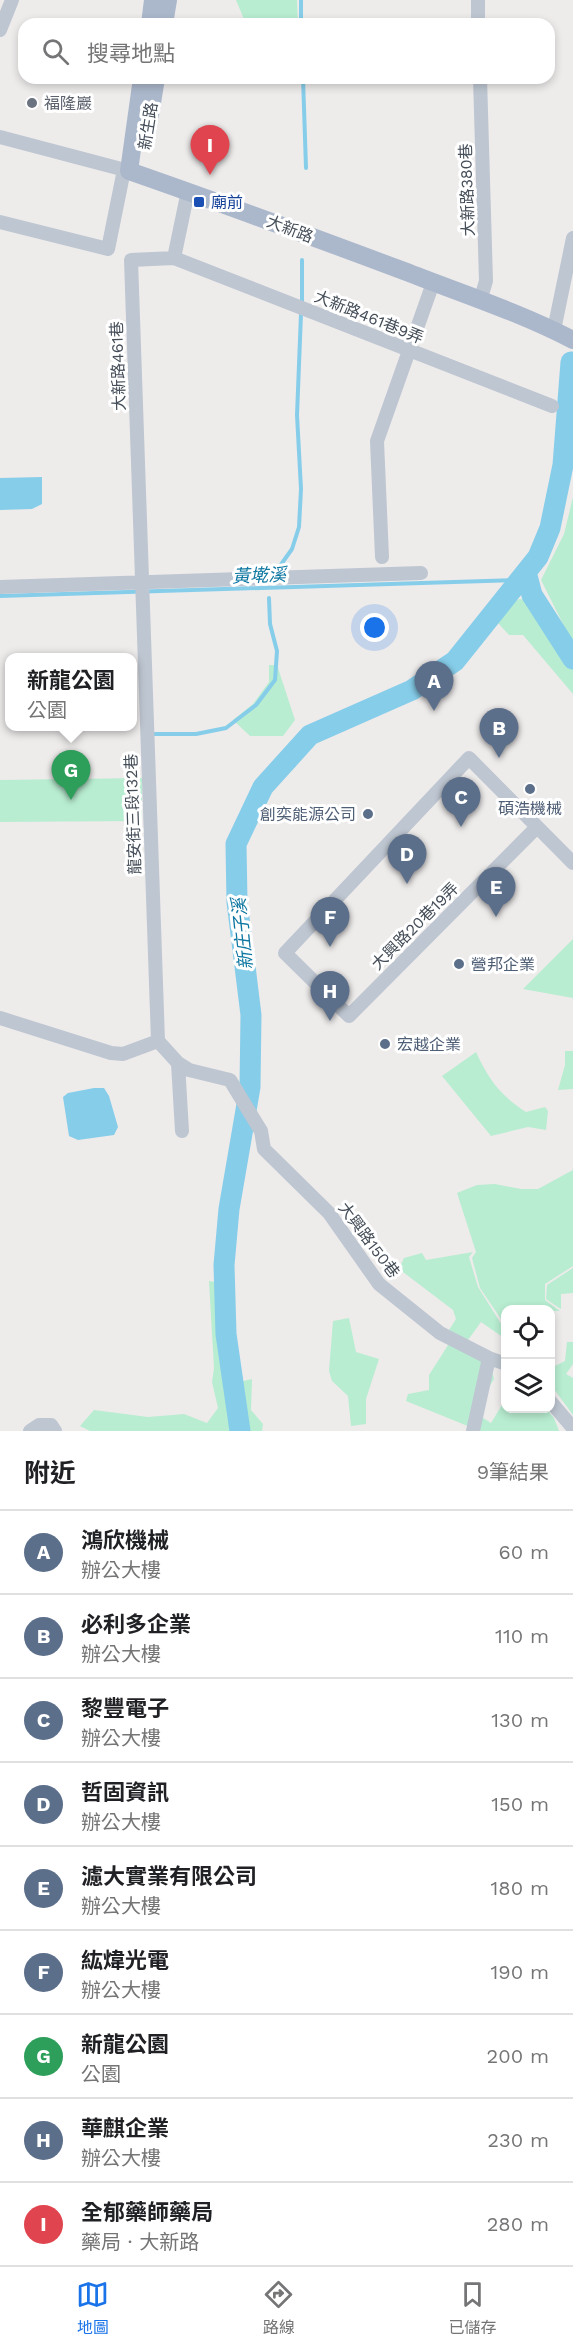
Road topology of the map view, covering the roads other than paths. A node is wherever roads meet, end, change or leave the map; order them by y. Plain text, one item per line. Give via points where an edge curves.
1 (12, 0) edge
2 (153, 0) edge
3 (168, 0) edge
4 (478, 0) edge
5 (151, 18) edge
6 (165, 18) edge
7 (478, 18) edge
8 (0, 30) edge
9 (141, 84) edge
10 (154, 84) edge
11 (480, 84) edge
12 (0, 137) edge
13 (131, 172) junction
14 (188, 190) junction
15 (0, 222) edge
16 (573, 238) edge
17 (174, 258) junction
18 (434, 283) junction
19 (480, 301) junction
20 (562, 334) edge
21 (410, 351) junction
22 (552, 406) dead end
23 (382, 557) dead end
24 (421, 573) dead end
25 (141, 582) junction
26 (0, 588) edge
27 (537, 827) junction
28 (573, 863) edge
29 (0, 1018) edge
30 (158, 1041) junction
31 (178, 1063) junction
32 (182, 1131) dead end
33 (489, 1358) junction
34 (501, 1362) edge
35 (555, 1407) edge
36 (573, 1428) edge
37 (30, 1431) edge
38 (55, 1431) edge
39 (473, 1431) edge

1 - 8 street
2 - 5 main road
3 - 6 main road
4 - 7 street
9 - 13 main road, 新生路
10 - 13 main road, 新生路
11 - 19 street, 大新路380巷 via 486,281
12 - 13 street, 大新路
13 - 14 main road, 大新路
13 - 15 street via 108,249
14 - 17 street
14 - 18 main road, 大新路
16 - 20 street
17 - 21 street, 大新路461巷9弄
17 - 25 street, 大新路461巷 via 131,260
18 - 19 main road, 大新路
18 - 21 street
19 - 20 main road, 大新路
21 - 22 street, 大新路461巷9弄
21 - 23 street via 378,441
24 - 25 street
25 - 26 street
25 - 30 street, 龍安街三段132巷
27 - 27 street, 大興路20巷19弄 via 468,758 285,953 349,1016
27 - 28 street
29 - 30 street via 111,1053 123,1054
30 - 31 street
31 - 32 street
31 - 33 street, 大興路150巷 via 189,1070 230,1080 261,1131 264,1149 329,1213 379,1284 434,1329
33 - 34 street, 大興路150巷
33 - 39 street
35 - 36 street
37 - 38 street via 39,1425 51,1425

